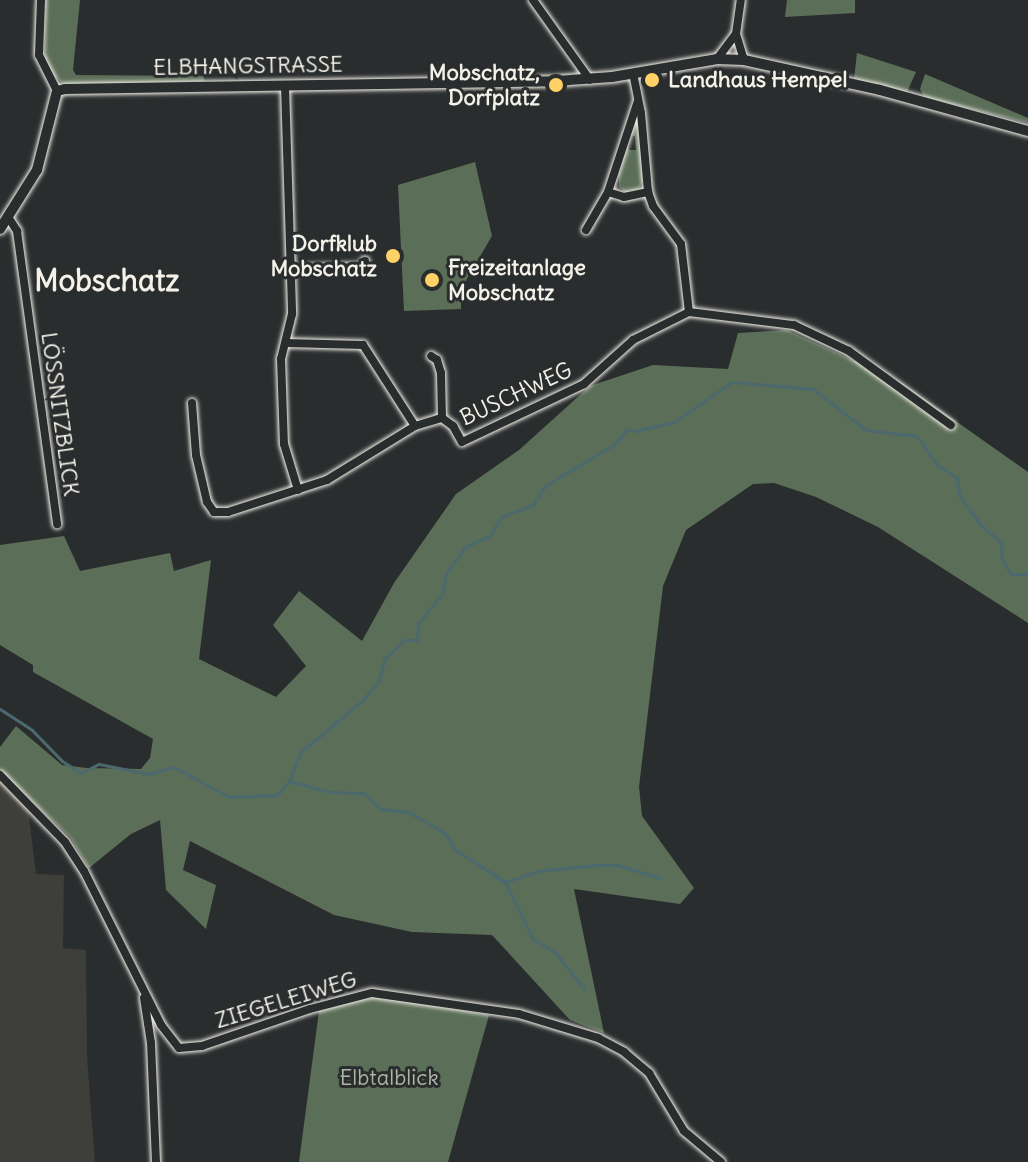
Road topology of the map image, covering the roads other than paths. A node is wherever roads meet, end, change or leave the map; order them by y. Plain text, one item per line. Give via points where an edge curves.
1 (41, 0) edge
2 (533, 0) edge
3 (741, 0) edge
4 (736, 34) junction
5 (717, 59) junction
6 (744, 60) junction
7 (633, 73) junction
8 (590, 80) junction
9 (285, 86) junction
10 (57, 91) junction
11 (638, 101) junction
12 (1028, 131) edge
13 (608, 192) junction
14 (648, 192) junction
15 (8, 217) junction
16 (0, 229) edge
17 (586, 230) dead end
18 (365, 261) dead end
19 (290, 269) junction
20 (689, 312) junction
21 (286, 343) junction
22 (431, 356) dead end
23 (192, 403) dead end
24 (442, 418) junction
25 (951, 425) dead end
26 (415, 426) junction
27 (298, 490) junction
28 (57, 524) dead end
29 (0, 775) edge
30 (143, 993) junction
31 (156, 1162) edge
32 (721, 1162) edge

1 - 10 street via 39,55
2 - 8 street
3 - 4 street
4 - 5 street
4 - 6 street
5 - 6 street, ELBHANGSTRASSE
5 - 7 street, ELBHANGSTRASSE
6 - 12 street, ELBHANGSTRASSE via 890,92
7 - 8 street, ELBHANGSTRASSE
7 - 11 street
8 - 9 street, ELBHANGSTRASSE
9 - 10 street, ELBHANGSTRASSE
9 - 19 street
10 - 15 street via 41,160
11 - 13 street
11 - 14 street
13 - 14 street via 624,197
13 - 17 street
14 - 20 street via 681,244
15 - 16 street
15 - 28 street, LÖSSNITZBLICK via 17,231
18 - 19 street via 365,267
19 - 21 street via 292,314
20 - 24 street, BUSCHWEG via 633,340 584,384 462,442
20 - 25 street via 794,325 849,351
21 - 26 street via 363,345
21 - 27 street via 281,359 284,444
22 - 24 street via 441,373
23 - 27 street via 200,475 214,512
24 - 26 street
26 - 27 street via 342,472
29 - 30 street, ZIEGELEIWEG via 72,852
30 - 31 street via 151,1043
30 - 32 street, ZIEGELEIWEG via 170,1039 188,1049 372,993 548,1021 624,1052 649,1073 684,1131

